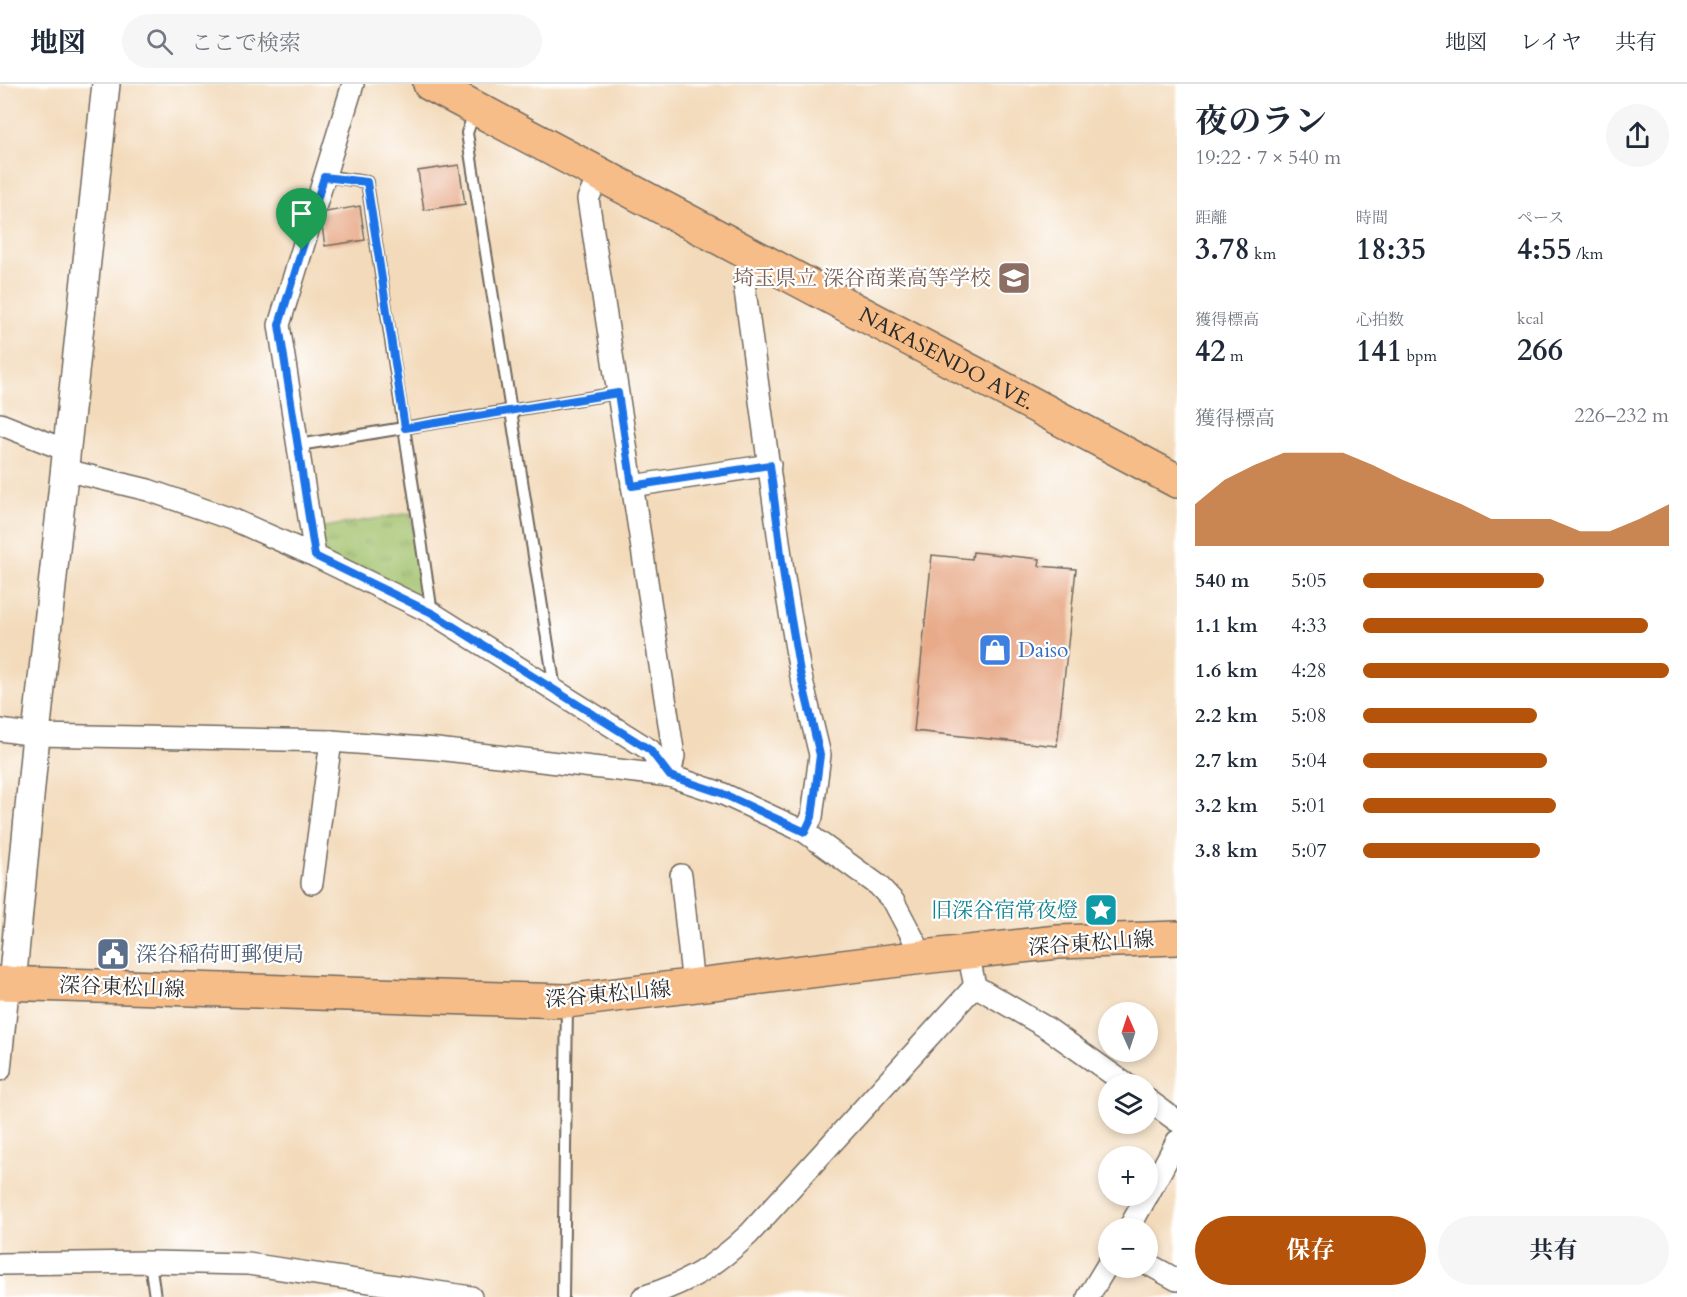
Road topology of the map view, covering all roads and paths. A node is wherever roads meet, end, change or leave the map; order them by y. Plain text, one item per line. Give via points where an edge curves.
1 (106, 84) edge
2 (352, 84) edge
3 (430, 84) edge
4 (475, 109) junction
5 (599, 175) junction
6 (324, 177) junction
7 (758, 259) junction
8 (618, 393) junction
9 (511, 410) junction
10 (0, 424) edge
11 (405, 428) junction
12 (299, 445) junction
13 (67, 461) junction
14 (770, 465) junction
15 (1177, 481) edge
16 (632, 486) junction
17 (315, 556) junction
18 (432, 613) junction
19 (556, 690) junction
20 (0, 730) edge
21 (36, 735) junction
22 (331, 741) junction
23 (670, 776) junction
24 (805, 832) junction
25 (681, 875) dead end
26 (312, 883) dead end
27 (1177, 938) edge
28 (968, 953) junction
29 (923, 957) junction
30 (6, 984) edge
31 (693, 986) junction
32 (975, 986) junction
33 (567, 1001) junction
34 (0, 1070) edge
35 (1112, 1074) edge
36 (1158, 1107) edge
37 (1177, 1121) edge
38 (1177, 1141) edge
39 (1158, 1175) edge
40 (150, 1262) junction
41 (0, 1264) edge
42 (1158, 1270) edge
43 (1100, 1278) edge
44 (1177, 1280) edge
45 (155, 1297) edge
46 (471, 1297) edge
47 (563, 1297) edge
48 (643, 1297) edge
49 (1089, 1297) edge

1 - 13 street
2 - 6 street
3 - 4 main road, NAKASENDO AVE.
4 - 5 main road, NAKASENDO AVE.
4 - 9 lane via 467,133
5 - 7 main road, NAKASENDO AVE.
5 - 8 street via 588,199
6 - 11 lane via 367,182
6 - 12 street via 279,325
7 - 14 street via 744,283
7 - 15 main road, NAKASENDO AVE.
8 - 9 lane
8 - 16 street
9 - 11 lane
9 - 19 lane
10 - 13 street
11 - 12 lane
11 - 18 lane
12 - 17 street
13 - 17 street via 234,520
13 - 21 street
14 - 16 street
14 - 24 street via 798,660 820,755 812,817
16 - 23 street via 674,756
17 - 18 street
18 - 19 street
19 - 23 street via 650,750
20 - 21 street
21 - 22 street
21 - 30 street
22 - 23 street
22 - 26 street
23 - 24 street via 721,793
24 - 29 street via 878,885 894,902
25 - 31 street
27 - 28 main road, 深谷東松山線 via 1064,942
28 - 29 main road, 深谷東松山線
28 - 32 street
29 - 31 main road, 深谷東松山線
30 - 33 main road, 深谷東松山線
30 - 34 street
31 - 33 main road, 深谷東松山線
32 - 35 street via 1047,1028
32 - 48 street via 724,1257 668,1289
33 - 47 lane
36 - 37 street
38 - 39 street
40 - 41 street
40 - 45 lane
40 - 46 street via 248,1264
42 - 44 street
43 - 49 street

